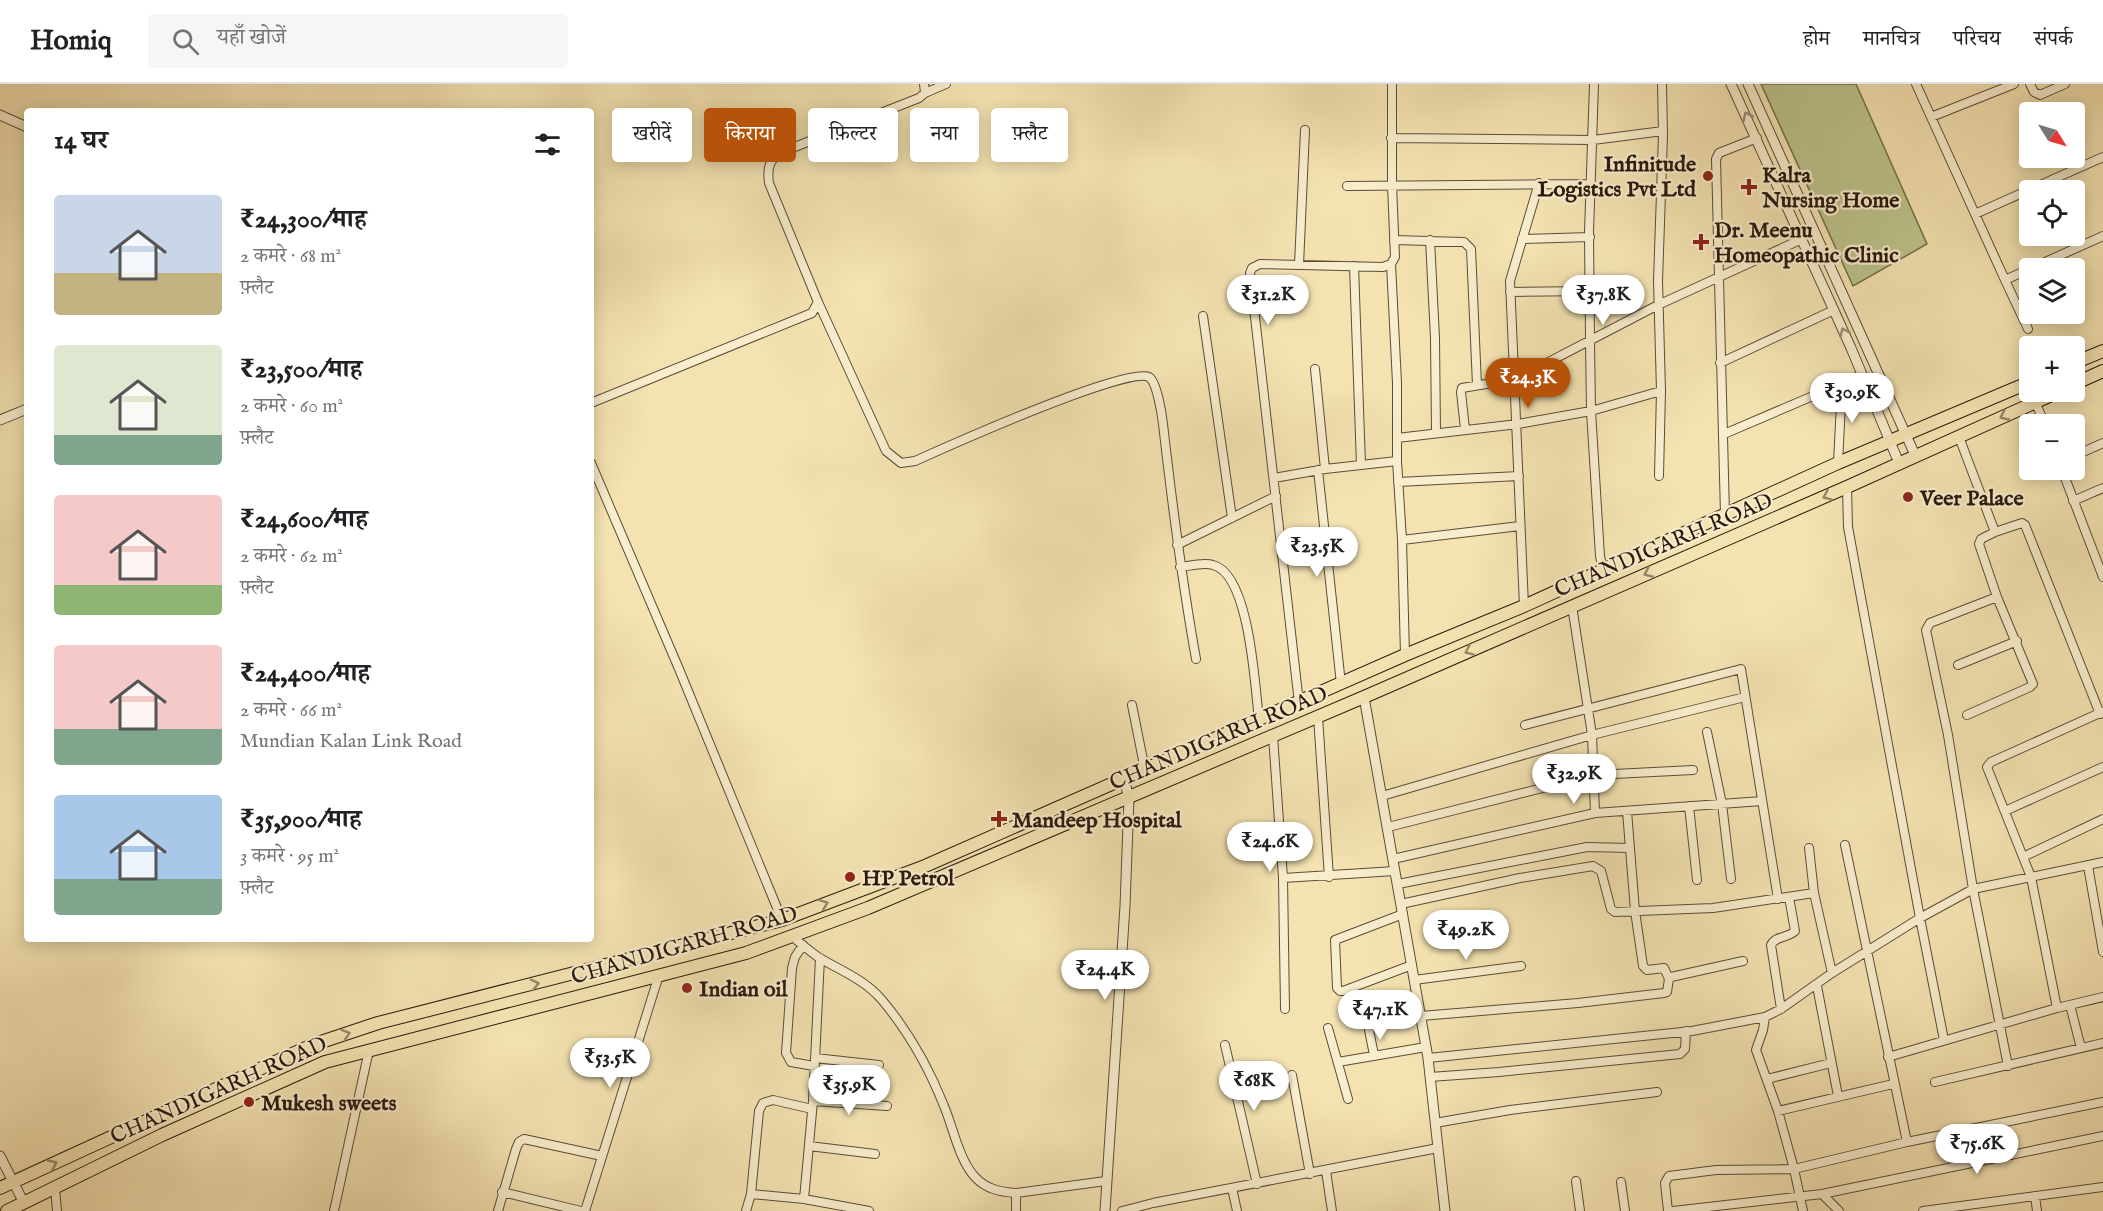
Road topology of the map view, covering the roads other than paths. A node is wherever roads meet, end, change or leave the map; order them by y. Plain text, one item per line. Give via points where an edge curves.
1 (924, 84) edge
2 (946, 84) edge
3 (1392, 84) edge
4 (1594, 84) edge
5 (1662, 84) edge
6 (1731, 84) edge
7 (1748, 84) edge
8 (1916, 84) edge
9 (2014, 84) edge
10 (2030, 84) edge
11 (2065, 84) edge
12 (925, 93) junction
13 (0, 115) edge
14 (1931, 117) junction
15 (24, 125) edge
16 (1305, 130) dead end
17 (1663, 131) junction
18 (1392, 138) junction
19 (1757, 138) junction
20 (1593, 140) junction
21 (2103, 157) edge
22 (1539, 183) junction
23 (1591, 184) junction
24 (1392, 185) junction
25 (1347, 186) dead end
26 (1975, 214) junction
27 (2103, 236) edge
28 (1590, 237) junction
29 (1522, 239) junction
30 (1802, 239) junction
31 (1394, 240) junction
32 (1430, 240) junction
33 (1391, 264) junction
34 (1299, 265) junction
35 (1354, 266) junction
36 (1719, 276) junction
37 (2005, 280) junction
38 (1591, 291) junction
39 (1510, 292) junction
40 (818, 302) junction
41 (1658, 305) junction
42 (1834, 310) junction
43 (1203, 316) dead end
44 (2028, 329) dead end
45 (1590, 341) junction
46 (2103, 351) edge
47 (2085, 358) edge
48 (1720, 363) junction
49 (1315, 369) dead end
50 (2103, 371) edge
51 (1862, 375) junction
52 (1516, 379) junction
53 (2085, 379) edge
54 (1842, 384) junction
55 (1477, 385) junction
56 (2019, 387) edge
57 (1661, 391) junction
58 (594, 402) edge
59 (2035, 402) joint
60 (24, 410) edge
61 (1591, 411) junction
62 (2040, 414) edge
63 (0, 420) edge
64 (1518, 424) junction
65 (1465, 429) junction
66 (1436, 432) junction
67 (1724, 434) junction
68 (1906, 435) junction
69 (1959, 437) junction
70 (1397, 438) junction
71 (1890, 441) junction
72 (2103, 443) edge
73 (2085, 451) edge
74 (1915, 455) junction
75 (1397, 461) junction
76 (1838, 463) junction
77 (1899, 463) junction
78 (1361, 465) junction
79 (594, 470) edge
80 (1321, 470) junction
81 (1520, 476) junction
82 (1659, 476) dead end
83 (1274, 478) junction
84 (2066, 480) edge
85 (1398, 482) junction
86 (1847, 487) junction
87 (2103, 488) edge
88 (1276, 496) junction
89 (2073, 501) junction
90 (1725, 515) junction
91 (1232, 518) junction
92 (1520, 526) junction
93 (1995, 532) junction
94 (1402, 540) junction
95 (1177, 545) junction
96 (1180, 567) junction
97 (1603, 570) junction
98 (2103, 578) edge
99 (1997, 597) junction
100 (1524, 606) junction
101 (1572, 606) junction
102 (2017, 641) junction
103 (1405, 656) junction
104 (1196, 659) dead end
105 (1958, 665) dead end
106 (1341, 684) junction
107 (1364, 697) junction
108 (1745, 697) junction
109 (1299, 703) junction
110 (1132, 705) dead end
111 (1587, 710) junction
112 (2101, 713) edge
113 (1967, 715) dead end
114 (1318, 717) junction
115 (1259, 720) junction
116 (1526, 725) dead end
117 (1707, 732) dead end
118 (1592, 735) junction
119 (1273, 736) junction
120 (2103, 766) edge
121 (1145, 770) junction
122 (1693, 770) dead end
123 (1594, 775) junction
124 (1124, 779) junction
125 (1382, 796) junction
126 (1129, 798) junction
127 (1762, 801) junction
128 (1722, 804) junction
129 (1689, 806) junction
130 (1627, 811) junction
131 (2005, 811) junction
132 (1595, 813) junction
133 (2103, 819) edge
134 (1388, 827) junction
135 (1845, 845) dead end
136 (1630, 848) junction
137 (1809, 848) dead end
138 (2023, 856) junction
139 (1393, 859) junction
140 (2103, 862) edge
141 (2088, 866) junction
142 (1395, 871) junction
143 (1329, 877) junction
144 (2031, 877) junction
145 (1283, 878) junction
146 (1731, 879) dead end
147 (1697, 880) dead end
148 (1398, 884) junction
149 (1973, 889) junction
150 (1814, 893) junction
151 (1789, 897) junction
152 (1778, 898) junction
153 (1402, 909) junction
154 (1635, 911) junction
155 (1920, 918) junction
156 (782, 921) junction
157 (798, 941) junction
158 (1868, 950) junction
159 (2103, 952) edge
160 (820, 958) junction
161 (1743, 961) dead end
162 (1412, 965) junction
163 (1521, 966) dead end
164 (1832, 973) junction
165 (659, 975) junction
166 (1669, 979) junction
167 (1414, 980) junction
168 (1816, 986) junction
169 (2103, 997) edge
170 (2070, 1005) junction
171 (2057, 1008) junction
172 (1285, 1009) dead end
173 (1781, 1009) junction
174 (1421, 1016) junction
175 (1765, 1017) junction
176 (1367, 1020) dead end
177 (2001, 1024) junction
178 (1328, 1028) dead end
179 (1686, 1031) junction
180 (1944, 1040) junction
181 (2103, 1043) edge
182 (1225, 1046) dead end
183 (1426, 1047) junction
184 (2081, 1048) junction
185 (369, 1050) junction
186 (1374, 1055) junction
187 (1888, 1057) junction
188 (1428, 1058) junction
189 (814, 1062) junction
190 (1338, 1062) junction
191 (1831, 1063) junction
192 (879, 1065) dead end
193 (2008, 1066) junction
194 (1292, 1075) dead end
195 (1430, 1077) junction
196 (1767, 1079) junction
197 (1935, 1082) dead end
198 (1893, 1084) junction
199 (1657, 1092) dead end
200 (1838, 1096) junction
201 (1348, 1099) dead end
202 (2103, 1102) edge
203 (812, 1105) junction
204 (887, 1106) dead end
205 (1778, 1111) junction
206 (1435, 1124) junction
207 (2103, 1136) edge
208 (1907, 1142) junction
209 (809, 1146) junction
210 (1438, 1149) junction
211 (875, 1154) dead end
212 (0, 1156) edge
213 (602, 1156) junction
214 (1794, 1169) junction
215 (1326, 1171) junction
216 (1310, 1174) junction
217 (1576, 1180) dead end
218 (1106, 1181) junction
219 (13, 1182) junction
220 (1621, 1182) dead end
221 (1257, 1184) junction
222 (2103, 1187) edge
223 (0, 1188) edge
224 (55, 1188) junction
225 (1232, 1188) junction
226 (502, 1192) junction
227 (1016, 1193) junction
228 (751, 1194) junction
229 (1822, 1194) junction
230 (2035, 1196) junction
231 (1801, 1197) junction
232 (804, 1199) junction
233 (818, 1201) junction
234 (24, 1203) junction
235 (1105, 1208) edge
236 (7, 1211) edge
237 (57, 1211) edge
238 (334, 1211) edge
239 (498, 1211) edge
240 (583, 1211) edge
241 (746, 1211) edge
242 (814, 1211) edge
243 (869, 1211) edge
244 (1016, 1211) edge
245 (1122, 1211) edge
246 (1238, 1211) edge
247 (1332, 1211) edge
248 (1445, 1211) edge
249 (1580, 1211) edge
250 (1625, 1211) edge
251 (1671, 1211) edge
252 (1803, 1211) edge
253 (1839, 1211) edge
254 (1923, 1211) edge
255 (2037, 1211) edge

1 - 12 street
2 - 12 street
3 - 18 street
4 - 20 street
5 - 17 street
19 -> 6 street
7 - 68 street
8 - 14 street
9 - 14 street
10 - 11 street via 2034,92 2042,95
12 - 40 street via 774,156 767,172 769,183
13 - 15 street
14 - 26 street
16 - 34 street
17 - 20 street
17 - 41 street
18 - 20 street
18 - 24 street
19 - 30 street
19 - 36 street via 1716,156
20 - 23 street
21 - 26 street
22 - 23 street
22 - 24 street
22 - 29 street
23 - 28 street
24 - 25 street
24 - 31 street
26 - 37 street
27 - 37 street
28 - 29 street
28 - 38 street
29 - 39 street
30 - 36 street
30 - 42 street
31 - 32 street
31 - 33 street via 1395,257
32 - 55 street via 1464,242 1471,249
32 - 66 street
33 - 35 street
33 - 70 street
34 - 35 street
34 - 83 street via 1260,264 1250,273
35 - 78 street
36 - 41 street
36 - 48 street
37 - 44 street
38 - 39 street
38 - 45 street
39 - 52 street
40 - 58 street via 806,317
40 - 95 street via 886,451 901,463 915,461 1074,394 1133,377 1150,378 1162,417
41 - 45 street
41 - 57 street
42 - 48 street
51 -> 42 street
43 - 91 street
45 - 52 street
45 - 61 street
46 - 47 main road
48 - 67 street
49 - 80 street
50 - 53 main road
51 - 54 street
51 - 71 street
52 - 55 street
52 - 64 street
54 - 67 street
54 - 76 street
55 - 65 street via 1461,389
56 - 68 main road, CHANDIGARH ROAD
57 - 61 street
57 - 82 street
59 - 62 street
59 -> 69 main road, CHANDIGARH ROAD
60 - 63 street
61 - 64 street
61 - 97 street
64 - 65 street
64 - 81 street
65 - 66 street
66 - 70 street
67 - 90 street
68 - 71 main road, CHANDIGARH ROAD
68 - 74 street
69 - 74 main road, CHANDIGARH ROAD
69 - 93 street
70 - 75 street
71 - 76 main road, CHANDIGARH ROAD
71 - 77 street
72 - 73 street
74 - 77 main road, CHANDIGARH ROAD
75 - 78 street
75 - 85 street
76 - 90 main road, CHANDIGARH ROAD
77 - 86 main road, CHANDIGARH ROAD
78 - 80 street
79 - 156 street
80 - 83 street
80 - 106 street
81 - 85 street
81 - 92 street
83 - 88 street
84 - 89 street
85 - 94 street
86 -> 101 main road, CHANDIGARH ROAD
86 - 155 street via 1848,527
87 - 89 street
88 - 91 street
88 - 109 street
89 - 98 street
90 - 97 main road, CHANDIGARH ROAD
91 - 95 street
92 - 94 street
92 - 100 street
93 - 99 street via 1979,544
93 - 112 street via 2025,525
94 - 103 street
95 - 96 street
96 - 104 street
96 - 115 street via 1211,564 1236,589 1247,626
97 - 100 main road, CHANDIGARH ROAD
99 - 102 street
99 - 149 street via 1930,623 1926,630
100 - 103 main road, CHANDIGARH ROAD
101 -> 107 main road, CHANDIGARH ROAD
101 - 111 street
102 - 105 street
102 - 113 street via 2032,685
103 - 106 main road, CHANDIGARH ROAD
106 - 109 main road, CHANDIGARH ROAD
107 - 114 main road, CHANDIGARH ROAD
107 - 125 street
108 - 111 street via 1743,671 1739,668
108 - 118 street
108 - 127 street
109 - 115 main road, CHANDIGARH ROAD
110 - 121 street
111 - 116 street
111 - 118 street
112 - 131 street via 1988,764
114 - 119 main road, CHANDIGARH ROAD
114 - 143 street
115 - 121 main road, CHANDIGARH ROAD
117 - 128 street
118 - 123 street
118 - 125 street
119 - 126 main road, CHANDIGARH ROAD
119 - 145 street
120 - 131 street
121 - 124 main road, CHANDIGARH ROAD
122 - 123 street
123 - 132 street
123 - 134 street
124 - 126 street
156 -> 124 main road, CHANDIGARH ROAD via 925,866
125 - 134 street
126 - 157 main road, CHANDIGARH ROAD
126 - 218 street
127 - 128 street
127 - 152 street
128 - 129 street
128 - 146 street
129 - 130 street
129 - 147 street
130 - 132 street
130 - 136 street
131 - 138 street
132 - 139 street
133 - 138 street
134 - 139 street
135 - 158 street
136 - 148 street via 1587,846
136 - 154 street
137 - 150 street
138 - 144 street
139 - 142 street
140 - 141 street
141 - 144 street
141 - 159 street
142 - 143 street
142 - 148 street
143 - 145 street
144 - 149 street
144 - 171 street
145 - 172 street
148 - 153 street
149 - 155 street
149 - 177 street
150 - 151 street
150 - 164 street
151 - 152 street
151 - 173 street via 1795,931 1771,945
152 - 154 street via 1713,908
153 - 154 street via 1520,878 1593,866 1602,871 1611,910
153 - 162 street
153 - 162 street via 1335,940 1337,988 1343,991
154 - 166 street via 1643,968 1664,968
155 - 158 street
155 - 180 street
219 -> 156 main road, CHANDIGARH ROAD via 312,1045 378,1023
157 - 160 street
157 - 165 main road, CHANDIGARH ROAD
157 - 189 street via 792,968 786,1053 791,1062
158 - 164 street
158 - 187 street
160 - 189 street
160 - 227 street via 860,980 891,1011 924,1064 975,1177 995,1191
161 - 166 street
162 - 167 street
163 - 167 street
164 - 168 street
165 - 185 main road, CHANDIGARH ROAD
165 - 213 street
166 - 174 street via 1664,993
167 - 174 street
168 - 173 street
168 - 191 street
169 - 170 street
170 - 171 street
170 - 184 street
171 - 177 street
173 - 175 street
174 - 183 street
175 - 179 street
175 - 196 street via 1756,1050
176 - 186 street
177 - 180 street
177 - 193 street
178 - 190 street
179 - 188 street
179 - 195 street via 1685,1049 1680,1054
180 - 187 street
181 - 184 street
182 - 221 street
183 - 186 street
183 - 188 street
184 - 193 street
185 - 224 main road, CHANDIGARH ROAD via 325,1062
185 - 238 street
186 - 190 street
187 - 198 street
188 - 195 street
189 - 192 street
189 - 203 street
190 - 201 street
191 - 196 street
191 - 200 street
193 - 197 street
194 - 216 street
195 - 206 street
196 - 205 street
198 - 200 street
198 - 208 street
199 - 206 street via 1510,1110
200 - 205 street
202 - 208 street
203 - 204 street
203 - 209 street
203 - 228 street via 773,1100 763,1103
205 - 214 street
206 - 210 street
207 - 229 street
208 - 214 street
209 - 211 street
209 - 232 street
210 - 215 street
210 - 248 street
212 - 219 street
213 - 226 street via 524,1139 516,1149
213 - 240 street
214 - 231 street
214 - 251 street via 1716,1170 1669,1176 1665,1183
215 - 216 street
215 - 247 street
216 - 221 street
217 - 249 street
218 - 227 street
218 - 235 street
219 - 223 main road, CHANDIGARH ROAD
219 - 234 street
220 - 250 street
221 - 225 street
222 - 230 street
224 - 234 main road, CHANDIGARH ROAD
224 - 237 street
225 - 245 street
225 - 246 street
226 - 239 street
226 - 240 street
227 - 244 street
228 - 232 street
228 - 241 street
229 - 231 street
229 - 253 street
230 - 254 street
230 - 255 street
231 - 251 street
231 - 252 street
232 - 233 street
233 - 242 street
233 - 243 street
234 - 236 main road, CHANDIGARH ROAD

